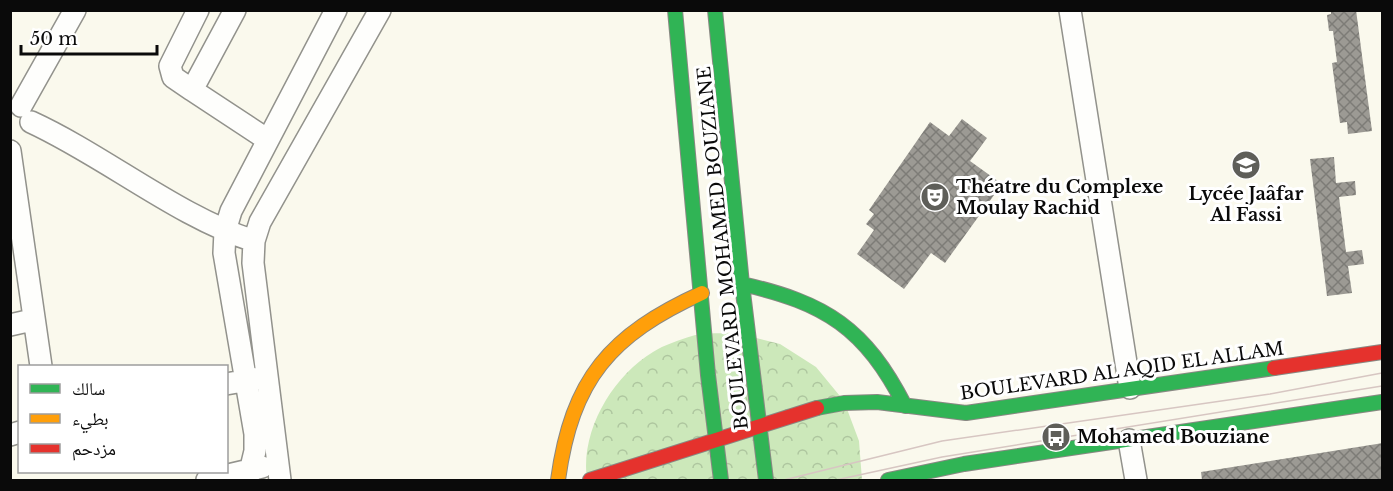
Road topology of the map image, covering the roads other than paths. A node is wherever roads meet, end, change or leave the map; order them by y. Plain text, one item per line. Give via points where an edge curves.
1 (75, 10) edge
2 (198, 10) edge
3 (235, 10) edge
4 (336, 10) edge
5 (380, 10) edge
6 (675, 10) edge
7 (715, 10) edge
8 (1070, 10) edge
9 (192, 90) junction
10 (21, 110) edge
11 (268, 140) junction
12 (10, 141) edge
13 (10, 151) edge
14 (15, 229) edge
15 (225, 231) junction
16 (254, 241) junction
17 (742, 284) junction
18 (702, 293) junction
19 (32, 320) junction
20 (10, 325) edge
21 (1383, 352) edge
22 (41, 365) edge
23 (247, 381) edge
24 (1130, 388) junction
25 (1383, 402) edge
26 (905, 406) junction
27 (761, 426) junction
28 (1129, 440) junction
29 (715, 441) junction
30 (279, 473) edge
31 (250, 475) edge
32 (921, 476) edge
33 (207, 480) edge
34 (558, 480) edge
35 (590, 480) edge
36 (721, 480) edge
37 (766, 480) edge
38 (888, 480) edge
39 (1136, 480) edge

1 - 10 street
2 - 9 street via 170,66 173,77
3 - 9 street
4 - 11 street
5 - 16 street via 260,222
6 - 18 main road, BOULEVARD MOHAMED BOUZIANE
7 - 17 main road, BOULEVARD MOHAMED BOUZIANE
8 - 24 street
9 - 11 street
10 - 12 street via 24,136
10 - 15 street
11 - 15 street via 231,211
13 - 14 street
14 - 19 street
15 - 16 street
15 - 23 street via 224,253
16 - 23 street
17 - 26 main road via 802,300 853,331 892,376
17 - 27 main road, BOULEVARD MOHAMED BOUZIANE
18 - 29 main road, BOULEVARD MOHAMED BOUZIANE
18 - 34 main road via 667,307 639,325 596,369 568,420
19 - 20 street
19 - 22 street
21 - 24 main road, BOULEVARD AL AQID EL ALLAM
23 - 30 street
23 - 31 street via 255,434
24 - 26 main road, BOULEVARD AL AQID EL ALLAM via 966,413
25 - 28 main road
26 - 27 main road, BOULEVARD AL AQID EL ALLAM via 871,402 835,404
27 - 29 main road, BOULEVARD AL AQID EL ALLAM
27 - 37 main road, BOULEVARD MOHAMED BOUZIANE
28 - 32 main road
28 - 39 street
29 - 35 main road, BOULEVARD AL AQID EL ALLAM
29 - 36 main road, BOULEVARD MOHAMED BOUZIANE
30 - 31 street
31 - 33 street
32 - 38 main road

